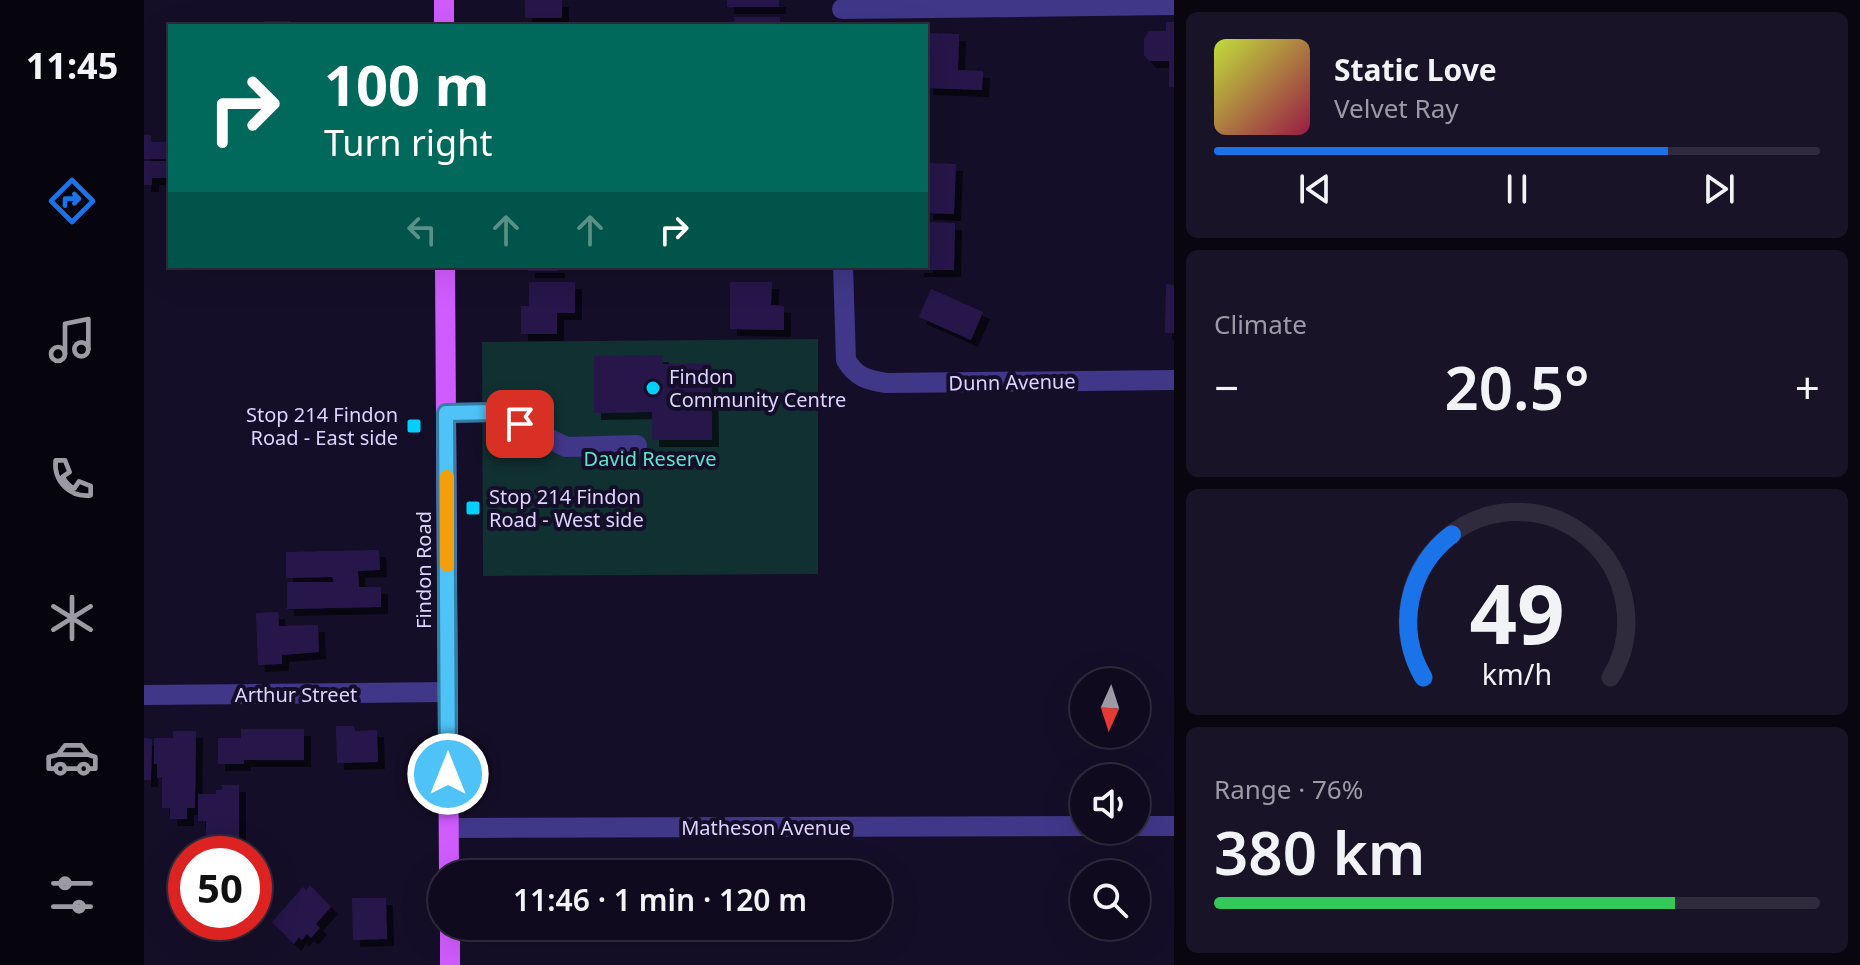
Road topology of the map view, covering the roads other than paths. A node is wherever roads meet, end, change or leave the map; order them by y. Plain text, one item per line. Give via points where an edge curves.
1 (444, 0) edge
2 (1174, 5) edge
3 (842, 12) edge
4 (444, 24) edge
5 (445, 268) edge
6 (843, 268) edge
7 (1174, 380) edge
8 (446, 413) junction
9 (637, 445) dead end
10 (448, 692) junction
11 (144, 695) edge
12 (1070, 826) edge
13 (1150, 826) edge
14 (1174, 826) edge
15 (449, 828) junction
16 (449, 860) edge
17 (450, 940) edge
18 (450, 965) edge

1 - 4 main road
2 - 3 street
5 - 8 main road, Findon Road
6 - 7 street, Dunn Avenue via 846,360 852,372 867,380
8 - 9 street via 497,412 566,447
8 - 10 main road, Findon Road
10 - 11 street, Arthur Street
10 - 15 main road, Findon Road
12 - 15 street, Matheson Avenue
13 - 14 street
15 - 16 main road, Findon Road
17 - 18 main road

